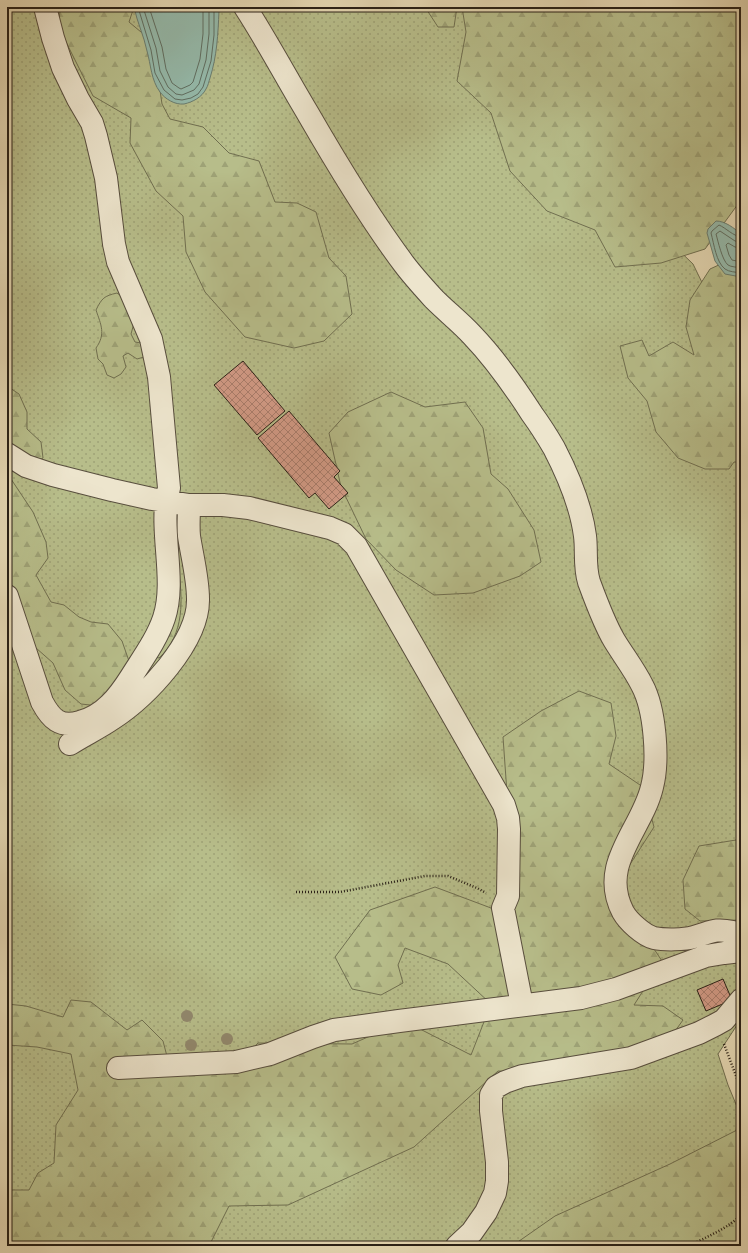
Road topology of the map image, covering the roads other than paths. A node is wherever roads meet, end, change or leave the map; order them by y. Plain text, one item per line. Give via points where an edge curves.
1 (45, 7) edge
2 (245, 7) edge
3 (7, 454) edge
4 (166, 501) junction
5 (189, 505) junction
6 (7, 596) edge
7 (70, 744) dead end
8 (739, 951) edge
9 (741, 1000) edge
10 (522, 1005) junction
11 (118, 1068) dead end
12 (456, 1246) edge

1 - 4 lane via 63,68 92,123 106,178 118,262 156,356 169,488
2 - 8 lane via 331,154 381,232 422,286 474,337 507,376 554,449 571,485 583,524 586,568 590,582 613,639 648,697 652,715 655,756 652,788 622,850 615,886 619,904 628,920 652,938 687,938 721,930 734,932
3 - 4 lane via 26,466 53,475
4 - 5 lane
4 - 6 lane via 168,583 164,618 122,692 97,714 71,725 58,722 48,713 42,702
5 - 7 lane via 189,534 198,599 195,621 189,634 173,662 134,703 113,719
5 - 10 lane via 223,504 249,508 330,528 344,534 356,546 504,805 509,829 508,896 503,908
8 - 10 lane via 706,956 602,994
9 - 12 lane via 724,1020 716,1025 631,1058 522,1076 496,1087 491,1095 497,1162 495,1193 472,1232
10 - 11 lane via 334,1030 270,1054 236,1062

